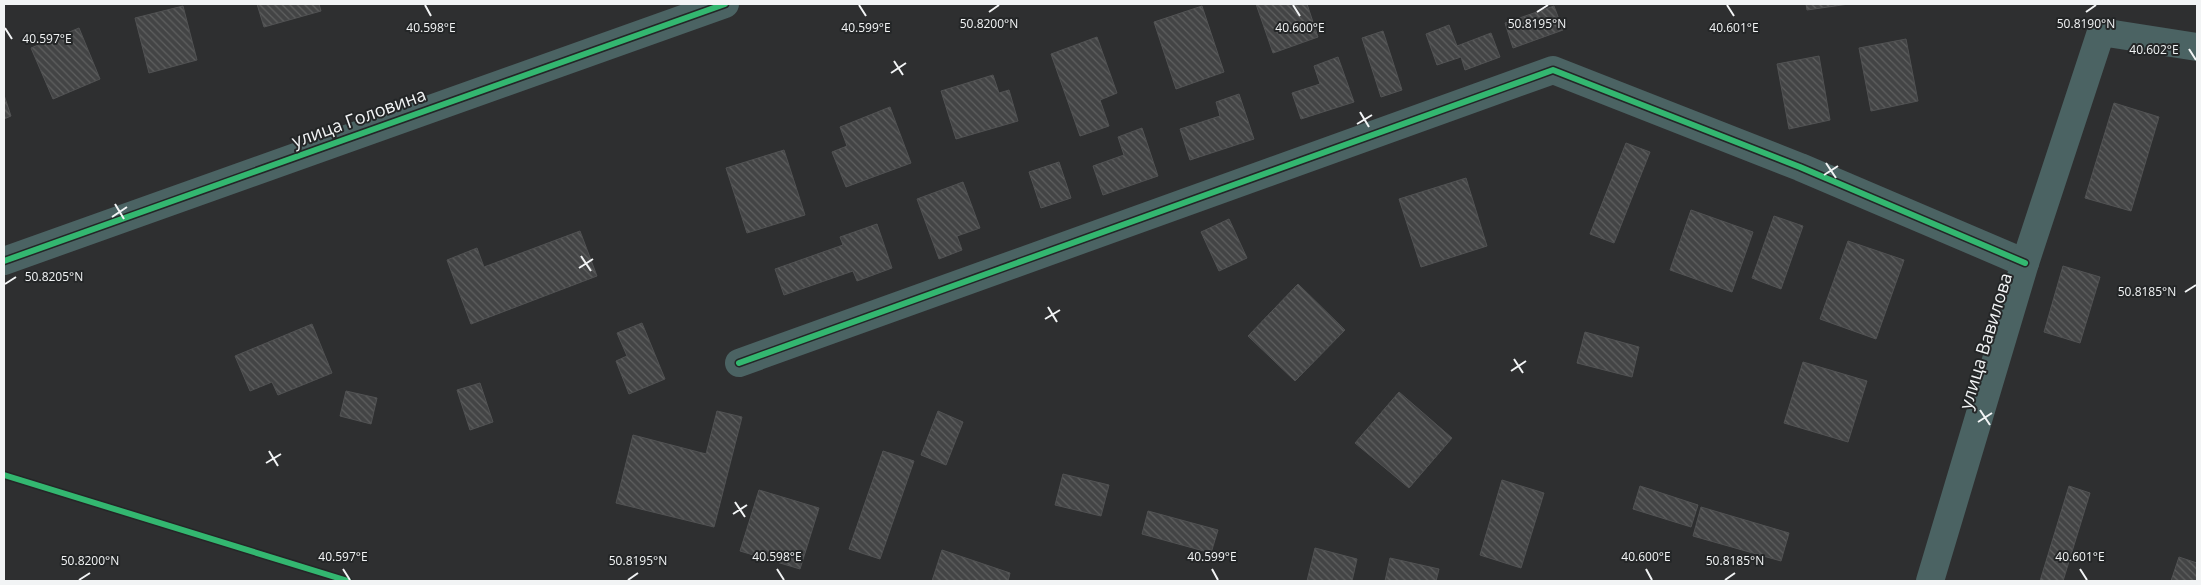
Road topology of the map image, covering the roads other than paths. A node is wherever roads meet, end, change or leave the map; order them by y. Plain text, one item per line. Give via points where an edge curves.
1 (724, 4) edge
2 (2197, 47) edge
3 (4, 261) edge
4 (2026, 263) junction
5 (739, 363) dead end
6 (1930, 581) edge

1 - 3 street, улица Головина
2 - 4 street, улица Вавилова via 2101,32
4 - 5 street via 1800,167 1553,70
4 - 6 street, улица Вавилова

